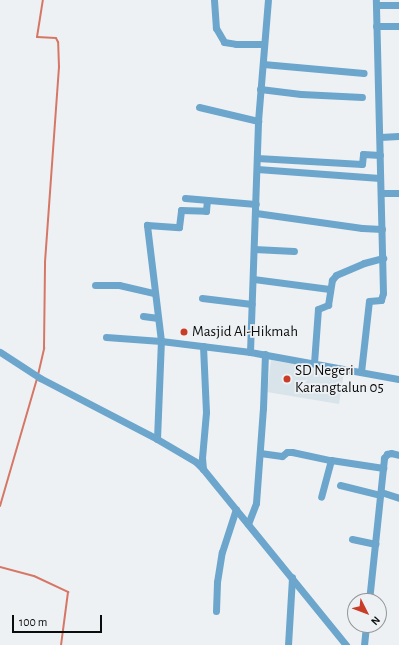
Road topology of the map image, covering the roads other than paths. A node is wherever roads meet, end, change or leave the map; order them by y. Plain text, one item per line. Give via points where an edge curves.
1 (214, 0) edge
2 (268, 0) edge
3 (376, 2) edge
4 (399, 5) edge
5 (376, 26) junction
6 (399, 26) edge
7 (264, 44) junction
8 (263, 64) junction
9 (364, 72) dead end
10 (260, 89) junction
11 (362, 97) dead end
12 (199, 106) dead end
13 (258, 121) junction
14 (399, 136) edge
15 (380, 137) junction
16 (380, 155) junction
17 (257, 158) junction
18 (257, 169) junction
19 (380, 178) junction
20 (381, 193) junction
21 (399, 193) edge
22 (185, 198) dead end
23 (207, 200) junction
24 (256, 204) junction
25 (256, 213) junction
26 (382, 229) junction
27 (254, 249) junction
28 (294, 251) dead end
29 (383, 258) junction
30 (253, 279) junction
31 (95, 285) dead end
32 (330, 289) junction
33 (155, 293) junction
34 (202, 298) dead end
35 (252, 304) junction
36 (143, 316) dead end
37 (158, 318) junction
38 (106, 337) dead end
39 (161, 341) junction
40 (203, 346) junction
41 (0, 352) edge
42 (250, 352) junction
43 (265, 354) junction
44 (314, 363) junction
45 (361, 372) junction
46 (399, 379) edge
47 (157, 439) junction
48 (260, 452) junction
49 (399, 455) edge
50 (331, 460) junction
51 (383, 468) junction
52 (203, 469) junction
53 (340, 485) dead end
54 (381, 494) junction
55 (321, 497) dead end
56 (399, 498) edge
57 (236, 509) junction
58 (248, 524) junction
59 (352, 539) dead end
60 (375, 544) junction
61 (292, 577) junction
62 (370, 593) edge
63 (216, 611) dead end
64 (365, 633) edge
65 (288, 645) edge
66 (346, 645) edge
67 (364, 645) edge

1 - 7 street via 216,28 224,42
2 - 7 street
3 - 4 street
3 - 5 street
5 - 6 street
5 - 15 street
7 - 8 street
8 - 9 street
8 - 10 street
10 - 11 street
10 - 13 street
12 - 13 street
13 - 17 street
14 - 15 street
15 - 16 street
16 - 17 street via 363,154 362,164
16 - 19 street
17 - 18 street
18 - 19 street
18 - 24 street
19 - 20 street
20 - 21 street
20 - 26 street
22 - 23 street
23 - 24 street
23 - 33 street via 206,211 182,210 179,227 147,225
24 - 25 street
25 - 26 street
25 - 27 street
26 - 29 street
27 - 28 street
27 - 30 street
29 - 32 street via 336,275
29 - 45 street via 383,297 380,300 369,301
30 - 32 street
30 - 35 street
31 - 33 street via 119,285
32 - 44 street via 328,305 318,309
33 - 37 street
34 - 35 street
35 - 42 street
36 - 37 street
37 - 39 street
38 - 39 street
39 - 40 street
39 - 47 street
40 - 42 street
40 - 52 street via 206,412
41 - 47 street via 37,376
42 - 43 street
43 - 44 street
43 - 48 street
44 - 45 street
45 - 46 street
47 - 52 street via 196,462
48 - 50 street via 282,456 292,452
48 - 58 street via 256,503
49 - 51 street via 387,454
50 - 51 street
50 - 55 street
51 - 54 street
52 - 57 street
53 - 54 street
54 - 56 street
54 - 60 street
57 - 58 street
57 - 63 street via 222,552 216,589
58 - 61 street
59 - 60 street
60 - 62 street
61 - 65 street
61 - 66 street
64 - 67 street

